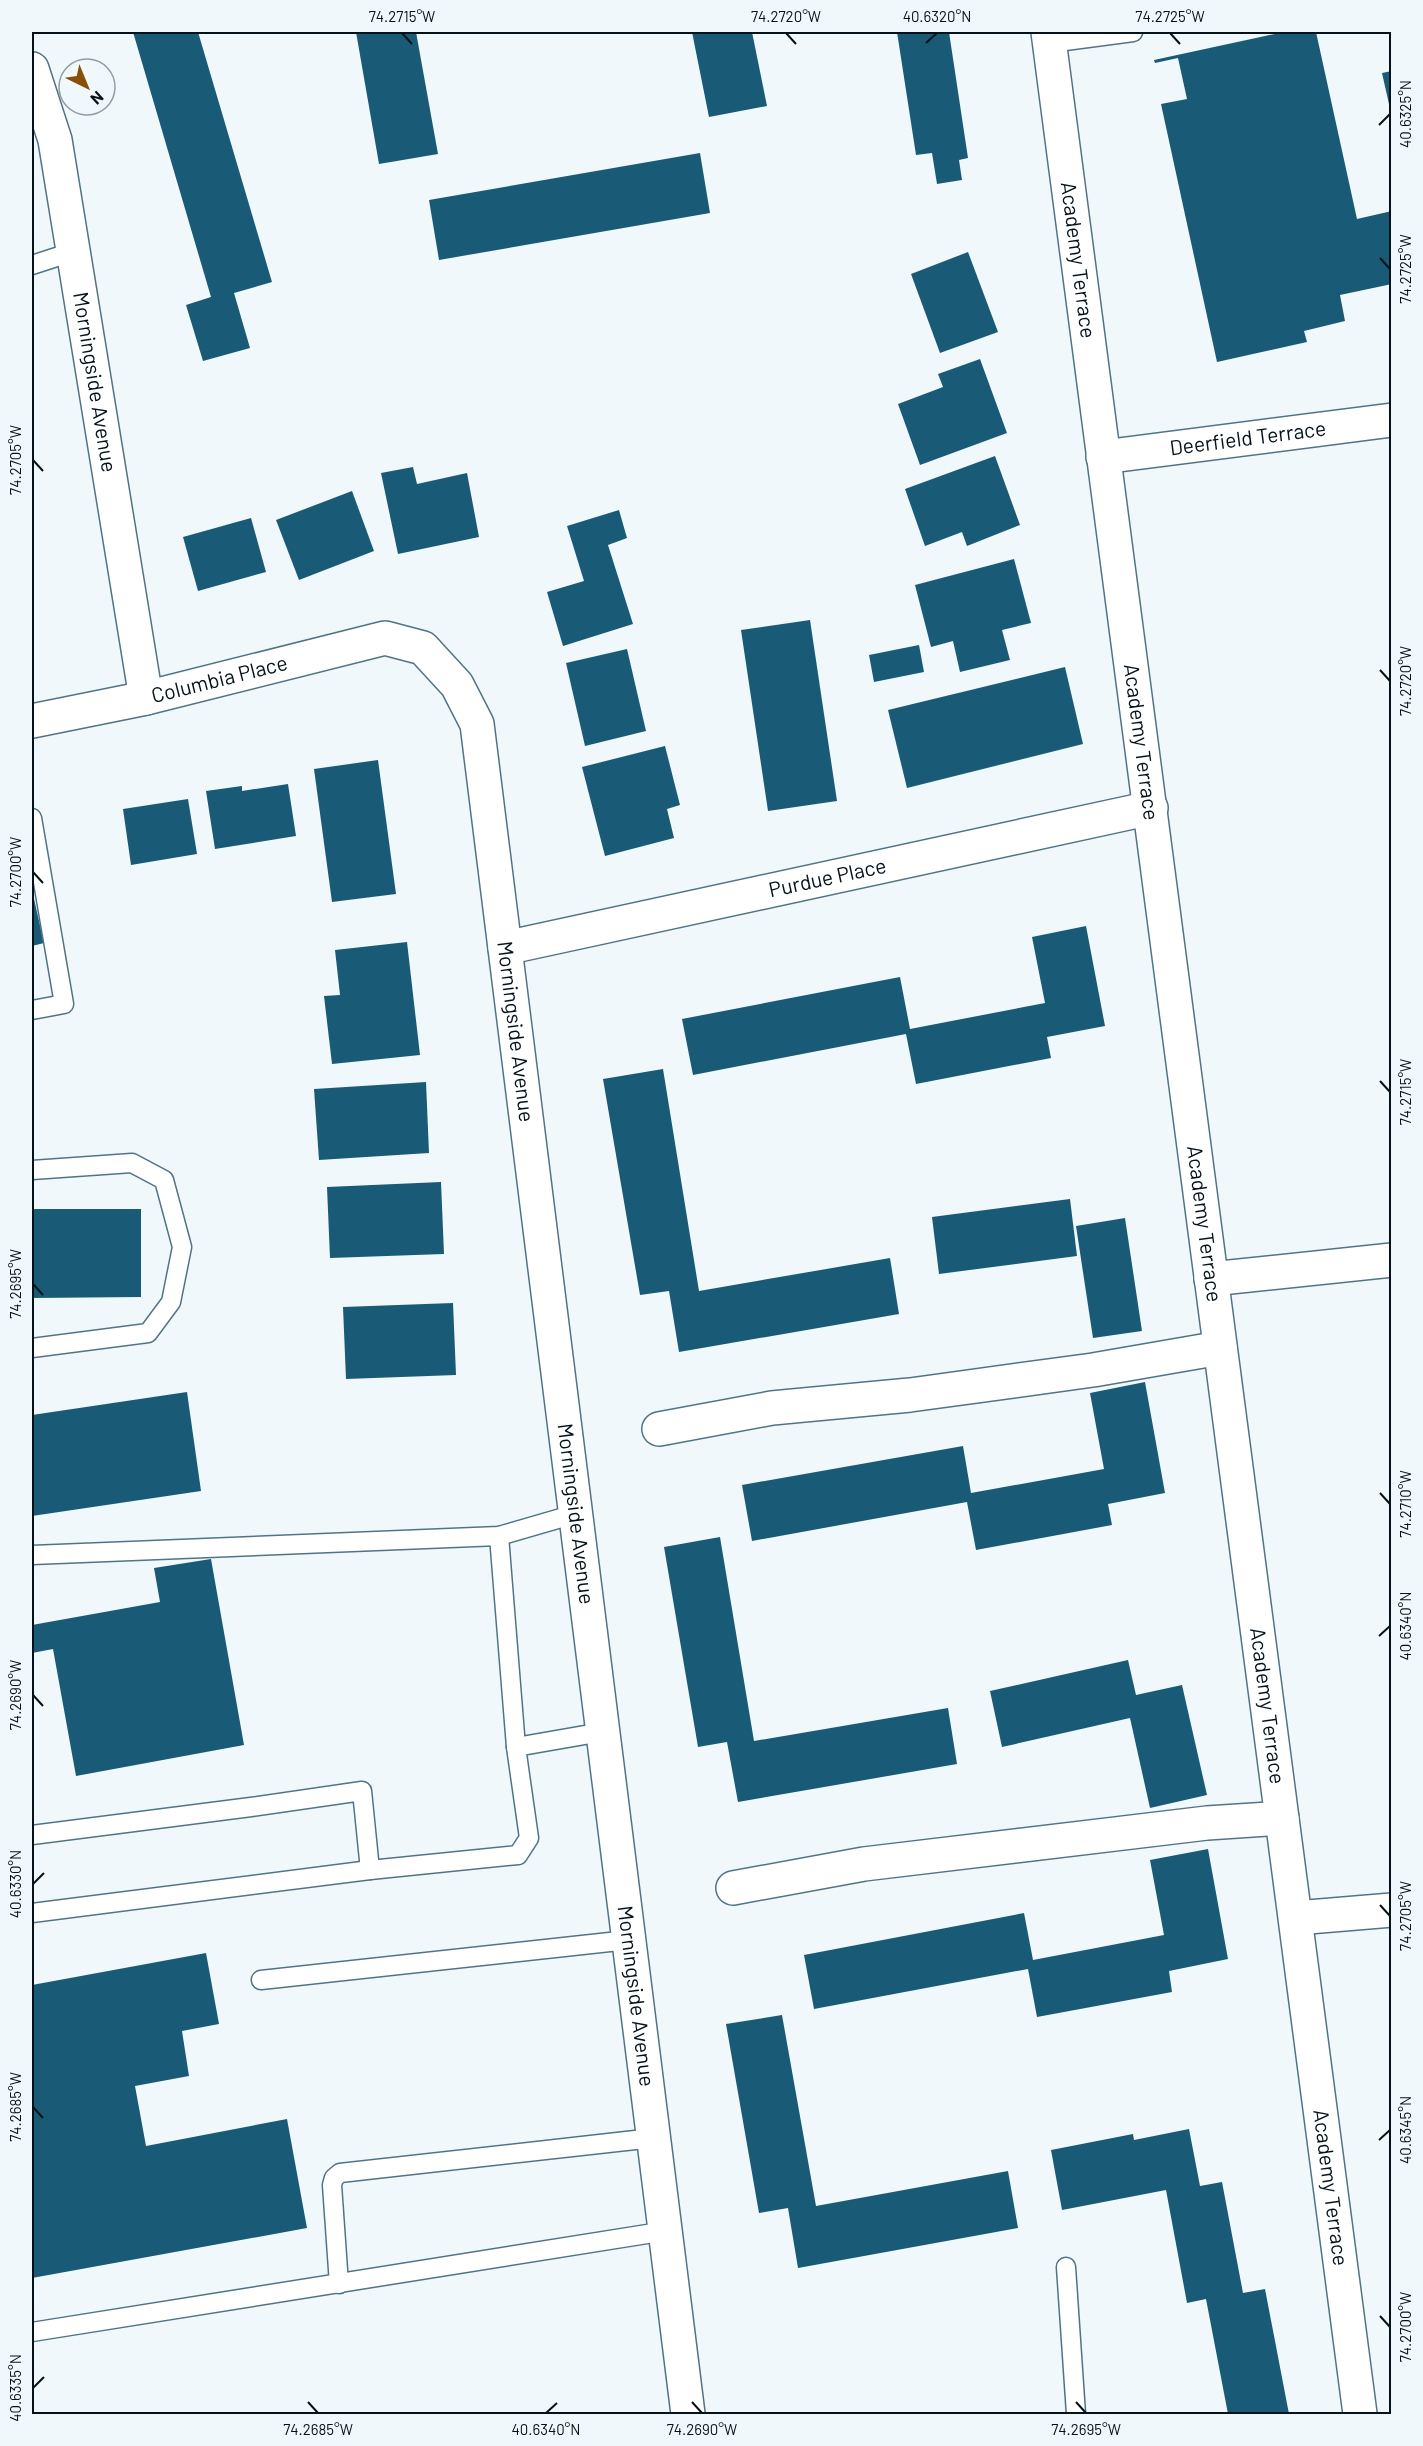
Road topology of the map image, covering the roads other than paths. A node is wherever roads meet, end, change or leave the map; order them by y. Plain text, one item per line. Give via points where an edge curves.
1 (1132, 32) edge
2 (1049, 37) edge
3 (32, 69) edge
4 (72, 252) junction
5 (32, 265) edge
6 (1392, 420) edge
7 (1103, 457) junction
8 (406, 643) joint
9 (146, 698) junction
10 (32, 721) edge
11 (1151, 807) junction
12 (32, 819) edge
13 (505, 948) junction
14 (32, 1010) edge
15 (32, 1170) edge
16 (1392, 1260) edge
17 (1211, 1279) junction
18 (32, 1348) edge
19 (1220, 1348) junction
20 (659, 1429) dead end
21 (575, 1514) junction
22 (499, 1536) junction
23 (32, 1555) edge
24 (602, 1732) junction
25 (516, 1747) junction
26 (1282, 1818) junction
27 (32, 1835) edge
28 (370, 1870) junction
29 (733, 1888) dead end
30 (1392, 1910) edge
31 (32, 1913) edge
32 (1296, 1918) junction
33 (628, 1940) junction
34 (261, 1980) dead end
35 (653, 2138) junction
36 (666, 2231) junction
37 (1066, 2267) dead end
38 (339, 2284) junction
39 (32, 2332) edge
40 (688, 2415) edge
41 (1076, 2415) edge
42 (1360, 2415) edge

1 - 2 lane
2 - 7 street, Academy Terrace
3 - 4 street, Morningside Avenue via 55,140
4 - 5 lane
4 - 9 street, Morningside Avenue
6 - 7 street, Deerfield Terrace
7 - 11 street, Academy Terrace
8 - 9 street, Columbia Place via 385,638
8 - 13 street, Morningside Avenue via 423,648 457,685 477,724
9 - 10 street, Columbia Place
11 - 13 street, Purdue Place
11 - 17 street, Academy Terrace
12 - 14 lane via 64,1004
13 - 21 street, Morningside Avenue
15 - 18 lane via 132,1162 164,1180 182,1247 171,1302 148,1333
16 - 17 street
17 - 19 street, Academy Terrace
19 - 20 street via 910,1395 772,1408
19 - 26 street, Academy Terrace
21 - 22 lane
21 - 24 street, Morningside Avenue
22 - 23 lane
22 - 25 lane
24 - 25 lane
24 - 33 street, Morningside Avenue
25 - 28 lane via 529,1838 518,1855
26 - 29 street via 1207,1823 864,1864
26 - 32 street, Academy Terrace
27 - 28 lane via 362,1791
28 - 31 lane
30 - 32 street
32 - 42 street, Academy Terrace
33 - 34 lane
33 - 35 street, Morningside Avenue
35 - 36 street, Morningside Avenue
35 - 38 lane via 340,2173 332,2185
36 - 38 lane
36 - 40 street, Morningside Avenue
37 - 41 lane
38 - 39 lane

